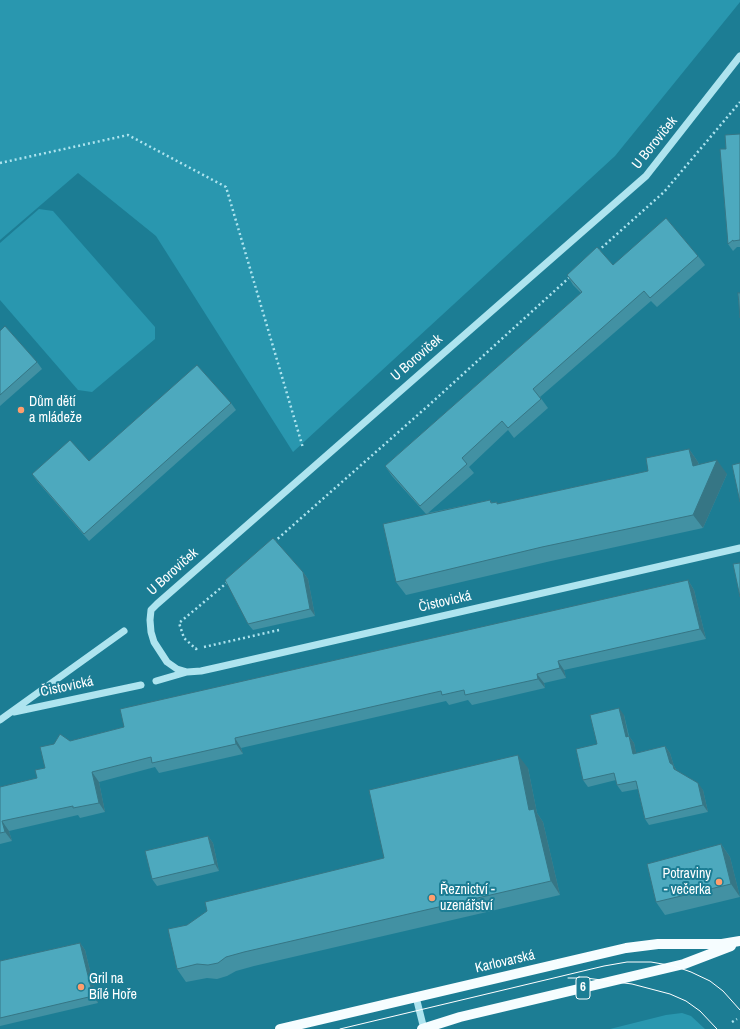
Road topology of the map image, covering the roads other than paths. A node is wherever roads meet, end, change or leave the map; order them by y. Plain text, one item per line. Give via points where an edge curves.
1 (740, 56) edge
2 (740, 548) edge
3 (124, 631) dead end
4 (187, 672) junction
5 (156, 681) dead end
6 (141, 685) dead end
7 (12, 712) junction
8 (0, 720) edge
9 (740, 942) edge
10 (416, 997) junction
11 (280, 1029) edge
12 (423, 1029) edge

1 - 4 street, U Boroviček via 646,176 156,604 150,620 151,632 159,652 167,662
2 - 4 street, Čistovická via 207,670
3 - 7 street
4 - 5 street, Čistovická
6 - 7 street, Čistovická
7 - 8 street, Čistovická
9 - 10 main road, Karlovarská / 6 via 642,946
9 - 12 main road, Karlovarská / 6 via 684,964 460,1017
10 - 11 main road, Karlovarská / 6
10 - 12 street

